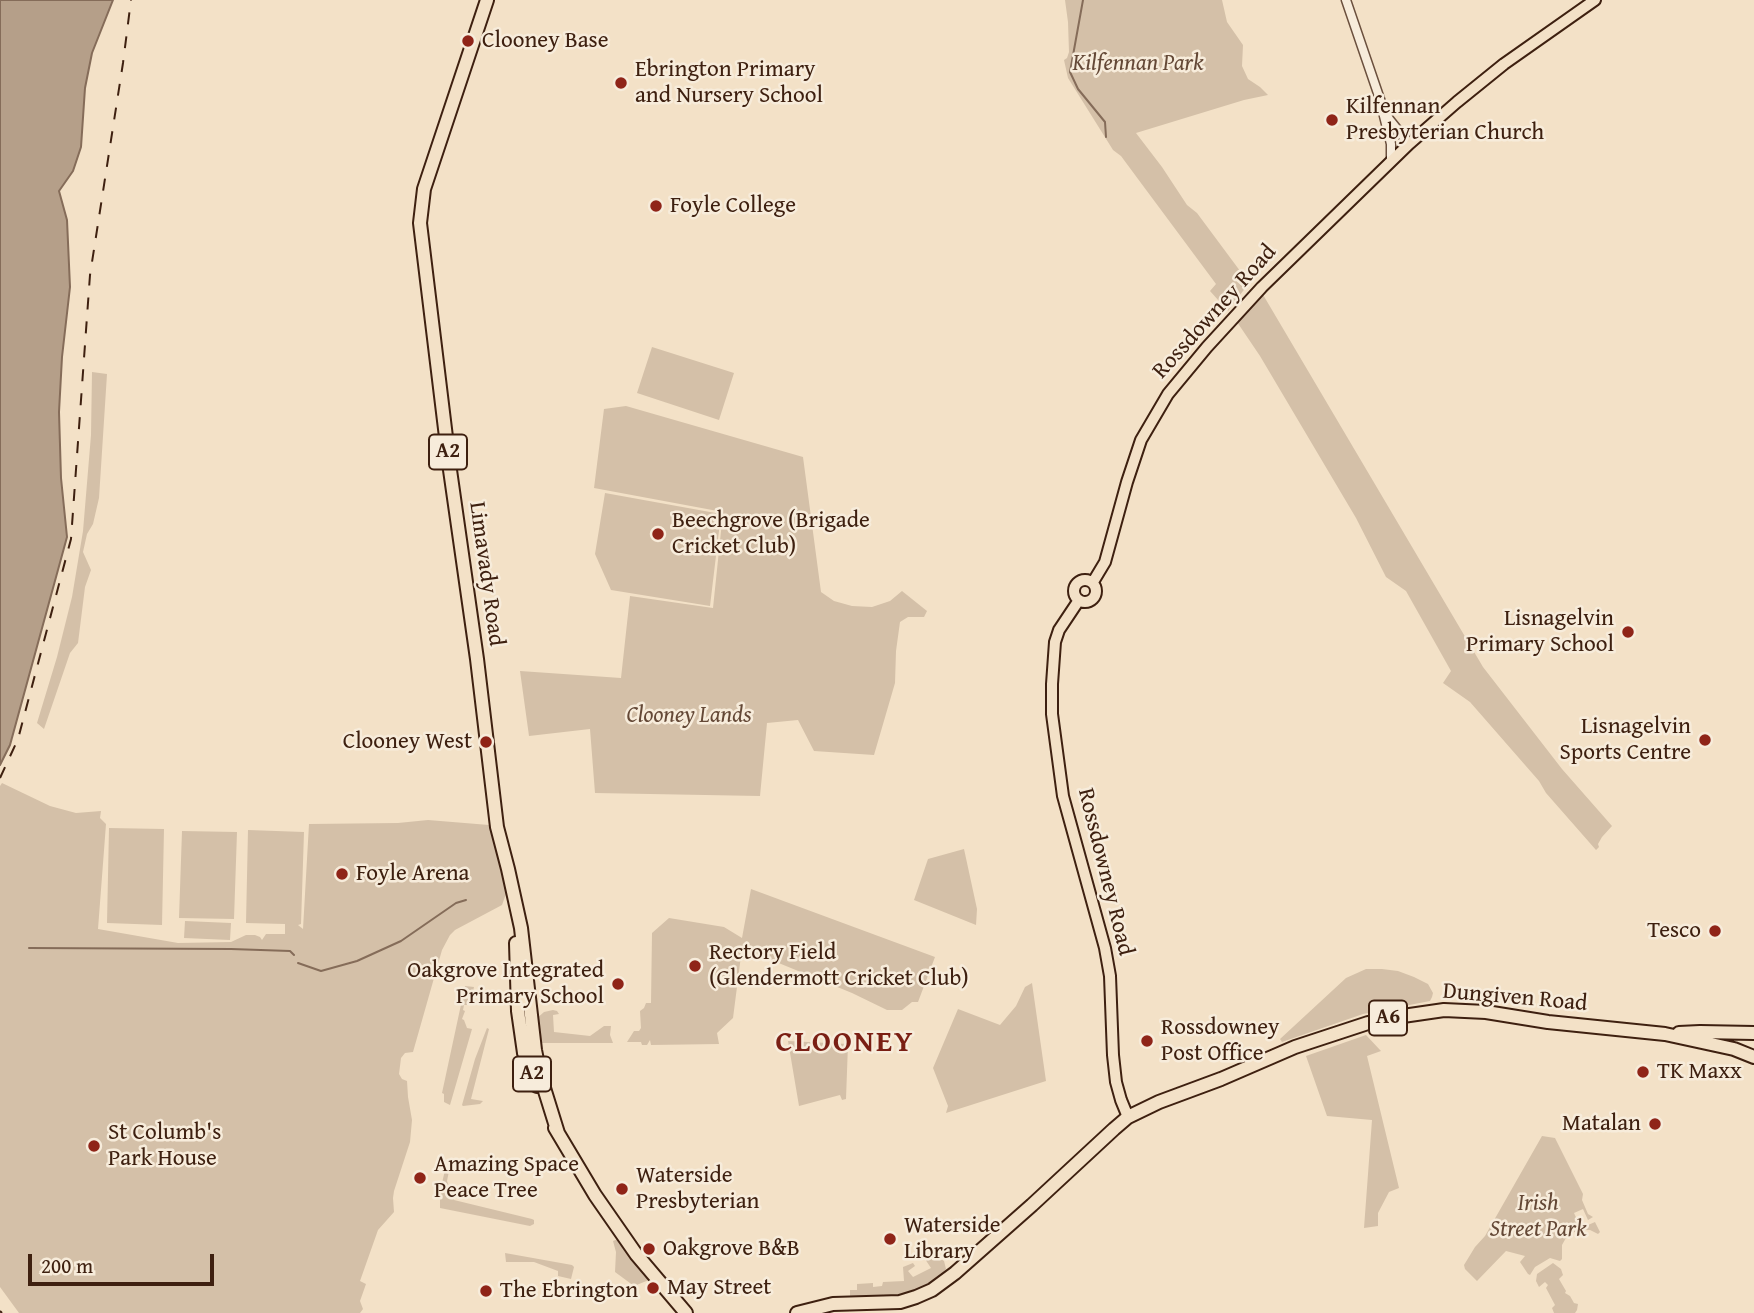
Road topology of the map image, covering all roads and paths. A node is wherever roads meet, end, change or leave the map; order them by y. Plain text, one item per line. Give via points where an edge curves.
1 (487, 0) edge
2 (1346, 0) edge
3 (1595, 0) edge
4 (1383, 108) junction
5 (1409, 144) junction
6 (1391, 161) junction
7 (517, 911) junction
8 (524, 943) junction
9 (1754, 1033) edge
10 (1665, 1034) junction
11 (1754, 1057) edge
12 (531, 1071) junction
13 (1128, 1117) junction
14 (558, 1133) junction
15 (686, 1313) edge
16 (797, 1313) edge

1 - 7 highway, Limavady Road / A2 via 424,189 420,223 496,827
2 - 4 street
3 - 5 main road, Rossdowney Road via 1504,64
4 - 5 street
4 - 6 street
5 - 6 main road, Rossdowney Road
6 - 13 main road, Rossdowney Road via 1237,312 1168,394 1141,440 1105,562 1093,582 1077,584 1074,591 1079,600 1055,642 1052,714 1063,796 1105,948 1116,1082
7 - 8 highway, Limavady Road / A2
7 - 12 highway, Limavady Road / A2 via 517,1001
8 - 12 highway via 523,1006
8 - 14 highway, Limavady Road / A2 via 535,1050
9 - 10 highway, Dungiven Road / A6
10 - 11 highway, Dungiven Road / A6
10 - 13 highway, Dungiven Road / A6 via 1486,1012 1444,1010 1396,1017 1295,1047
12 - 14 highway, Limavady Road / A2
13 - 16 highway, Dungiven Road / A6 via 932,1290 900,1301 833,1304
14 - 15 highway, Limavady Road / A2 via 636,1254

